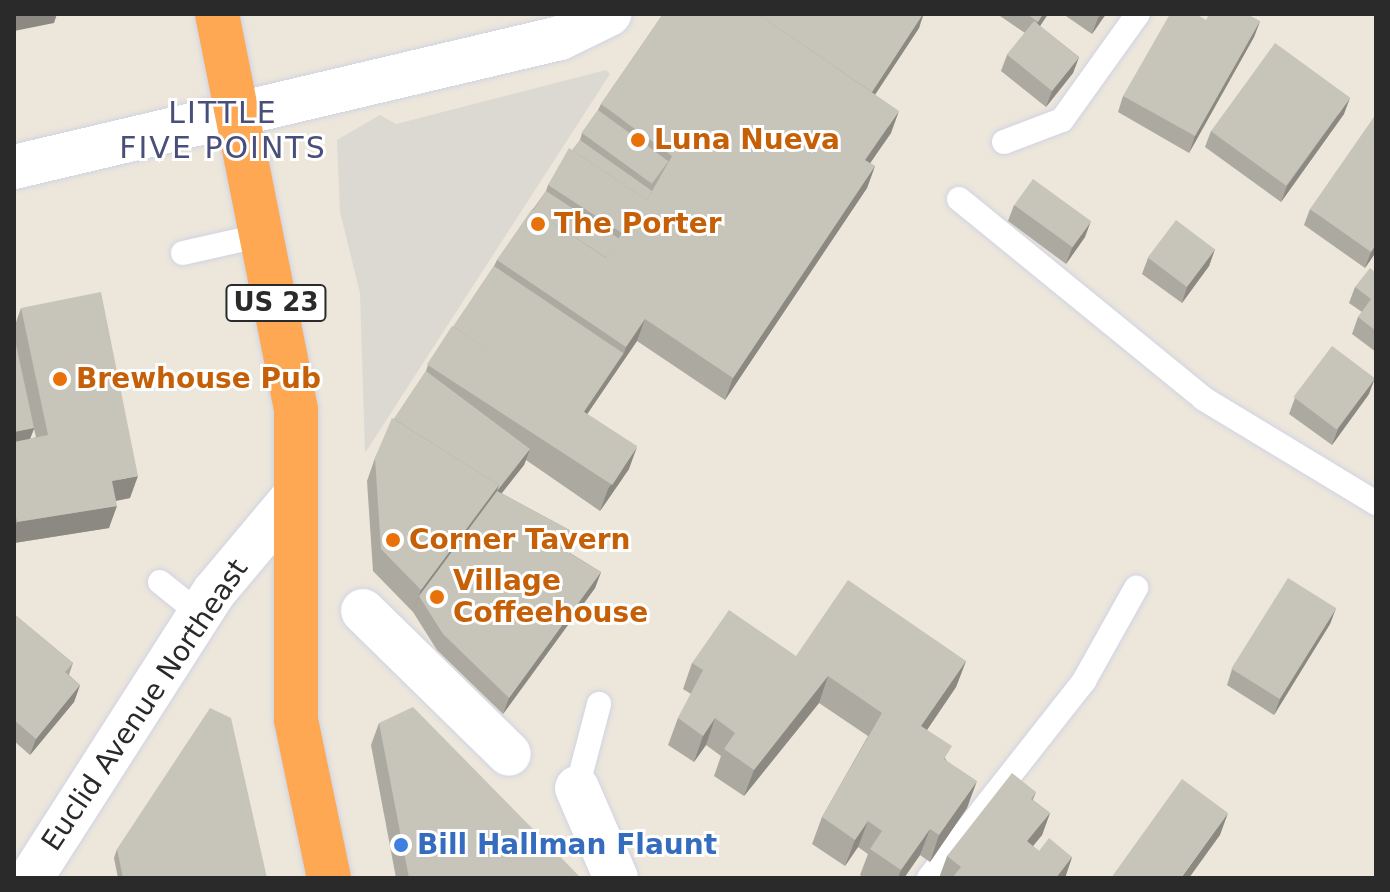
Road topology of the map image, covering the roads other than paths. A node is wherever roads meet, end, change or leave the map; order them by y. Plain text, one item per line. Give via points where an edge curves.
1 (217, 14) edge
2 (609, 14) edge
3 (1138, 14) edge
4 (239, 111) junction
5 (1004, 142) dead end
6 (14, 167) edge
7 (959, 199) dead end
8 (263, 235) junction
9 (183, 253) dead end
10 (293, 498) junction
11 (1376, 503) edge
12 (160, 582) dead end
13 (1136, 588) dead end
14 (363, 611) dead end
15 (201, 615) junction
16 (599, 704) dead end
17 (509, 754) dead end
18 (577, 788) joint
19 (31, 878) edge
20 (329, 878) edge
21 (616, 878) edge
22 (929, 878) edge

1 - 4 highway, US 23
2 - 4 street via 560,38
3 - 5 lane via 1062,120
4 - 6 street
4 - 8 highway, US 23
7 - 11 lane via 1204,399
8 - 9 lane
8 - 10 highway, US 23 via 296,409
10 - 15 street, Euclid Avenue Northeast
10 - 20 highway, US 23 via 296,720
12 - 15 lane
13 - 22 lane via 1084,681
14 - 17 street
15 - 19 street, Euclid Avenue Northeast
16 - 18 lane
18 - 21 street

